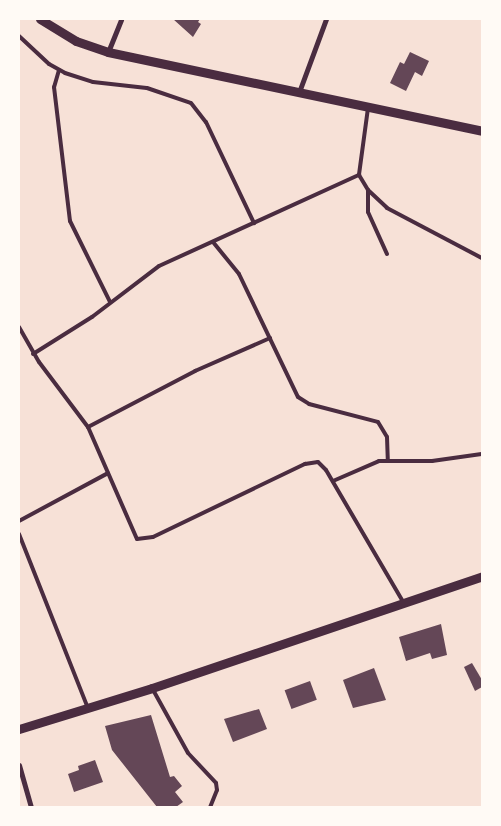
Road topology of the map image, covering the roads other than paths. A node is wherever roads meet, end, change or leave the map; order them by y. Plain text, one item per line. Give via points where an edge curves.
1 (40, 19) edge
2 (120, 19) edge
3 (326, 19) edge
4 (19, 36) edge
5 (108, 52) junction
6 (59, 70) junction
7 (299, 92) junction
8 (368, 107) junction
9 (482, 131) edge
10 (359, 175) junction
11 (368, 190) junction
12 (254, 223) junction
13 (213, 242) junction
14 (387, 254) dead end
15 (482, 258) edge
16 (110, 302) junction
17 (19, 327) edge
18 (270, 338) junction
19 (33, 354) junction
20 (88, 427) junction
21 (482, 454) edge
22 (388, 461) junction
23 (108, 473) junction
24 (332, 480) junction
25 (19, 521) edge
26 (19, 534) edge
27 (482, 576) edge
28 (403, 602) junction
29 (152, 688) junction
30 (88, 708) junction
31 (19, 729) edge
32 (19, 765) edge
33 (31, 807) edge
34 (210, 807) edge

1 - 5 street via 76,41
2 - 5 street
3 - 7 street
4 - 6 lane
5 - 7 street
6 - 12 lane via 93,82 147,88 191,103 206,122
6 - 16 lane via 54,87 70,221
7 - 8 street
8 - 9 street
8 - 10 lane
10 - 11 lane
10 - 12 lane
11 - 14 lane via 368,212
11 - 15 lane via 387,208
12 - 13 lane
13 - 16 lane via 159,266
13 - 18 lane via 240,274
16 - 19 lane
17 - 19 lane
18 - 20 lane via 188,374
18 - 22 lane via 298,397 309,404 378,422 387,437
19 - 20 lane
20 - 23 lane
21 - 22 lane via 432,461
22 - 24 lane via 374,462
23 - 24 lane via 133,533 142,540 309,462 321,464
23 - 25 lane
24 - 28 lane
26 - 30 lane
27 - 28 street
28 - 29 street
29 - 30 street
29 - 34 lane via 188,753 216,783 217,790
30 - 31 street
32 - 33 street

